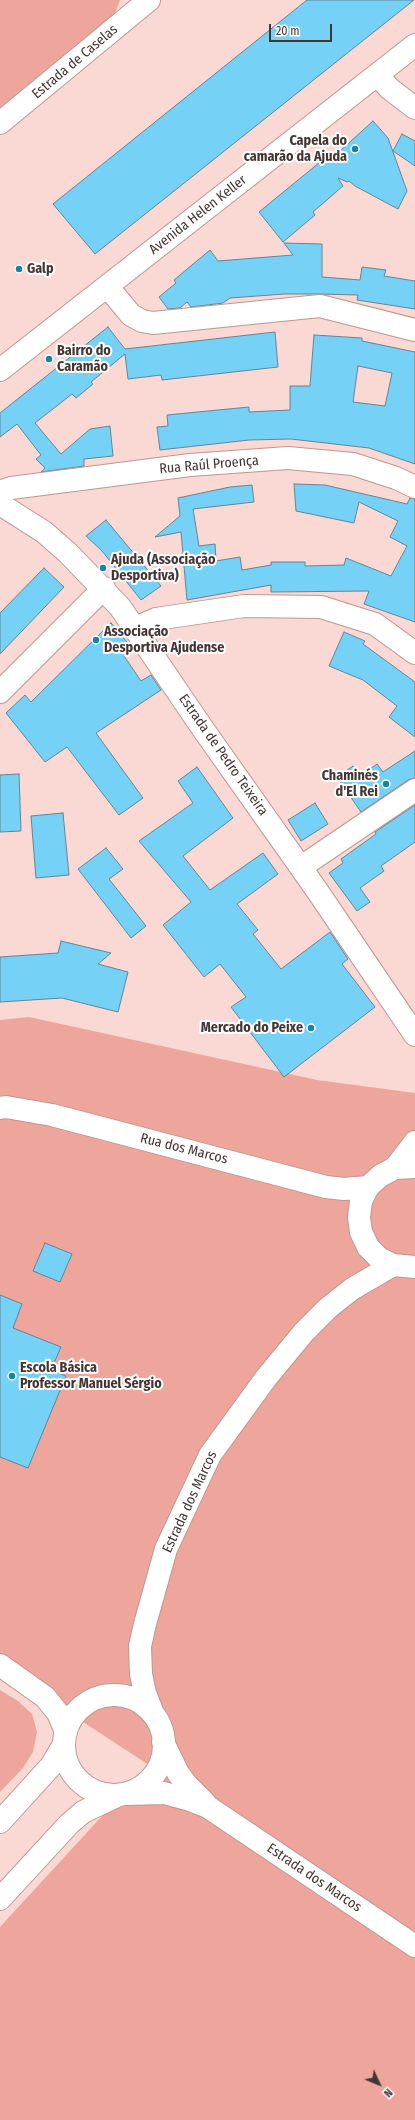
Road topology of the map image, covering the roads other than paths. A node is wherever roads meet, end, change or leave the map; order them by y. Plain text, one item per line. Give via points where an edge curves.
1 (149, 0) edge
2 (415, 45) edge
3 (377, 74) junction
4 (407, 103) edge
5 (0, 123) edge
6 (107, 286) junction
7 (415, 330) edge
8 (0, 370) edge
9 (415, 487) edge
10 (0, 492) edge
11 (0, 504) edge
12 (104, 588) junction
13 (135, 628) junction
14 (415, 653) edge
15 (0, 692) edge
16 (415, 790) edge
17 (301, 867) junction
18 (415, 1035) edge
19 (0, 1108) edge
20 (415, 1142) edge
21 (405, 1168) edge
22 (368, 1187) junction
23 (393, 1265) junction
24 (415, 1267) edge
25 (0, 1665) edge
26 (153, 1714) junction
27 (65, 1738) junction
28 (163, 1742) junction
29 (122, 1794) junction
30 (213, 1810) junction
31 (0, 1822) edge
32 (0, 1899) edge
33 (415, 1946) edge

1 - 5 street, Estrada de Caselas
2 - 3 street, Avenida Helen Keller
3 - 4 street
3 - 6 street, Avenida Helen Keller
6 - 7 street via 130,315 153,323 320,306
6 - 8 street, Avenida Helen Keller
9 - 10 street, Rua Raúl Proença via 353,464 288,458 190,465 11,488
11 - 12 street, Estrada de Pedro Teixeira via 44,532
12 - 13 street, Estrada de Pedro Teixeira
12 - 15 street
13 - 14 street via 156,619 244,606 321,607 375,624
13 - 17 street, Estrada de Pedro Teixeira
16 - 17 street
17 - 18 street, Estrada de Pedro Teixeira
19 - 22 street, Rua dos Marcos via 52,1115 326,1187
20 - 21 street
21 - 22 street via 380,1176
22 - 23 street via 361,1201 361,1232 368,1247 379,1258
23 - 24 street
23 - 26 street, Estrada dos Marcos via 352,1289 304,1332 266,1378 210,1455 166,1549 143,1632 140,1646 141,1674
25 - 27 street via 45,1697 58,1713
26 - 27 street via 127,1697 112,1695 96,1698 72,1717
26 - 28 street via 159,1724
27 - 29 street via 66,1761 74,1776 86,1787 102,1794
27 - 31 street via 51,1766
28 - 29 street via 161,1761 157,1770 138,1788
28 - 30 street, Estrada dos Marcos via 186,1784
29 - 30 street, Estrada dos Marcos via 164,1793 199,1803
29 - 32 street via 83,1812 69,1824
30 - 33 street, Estrada dos Marcos

